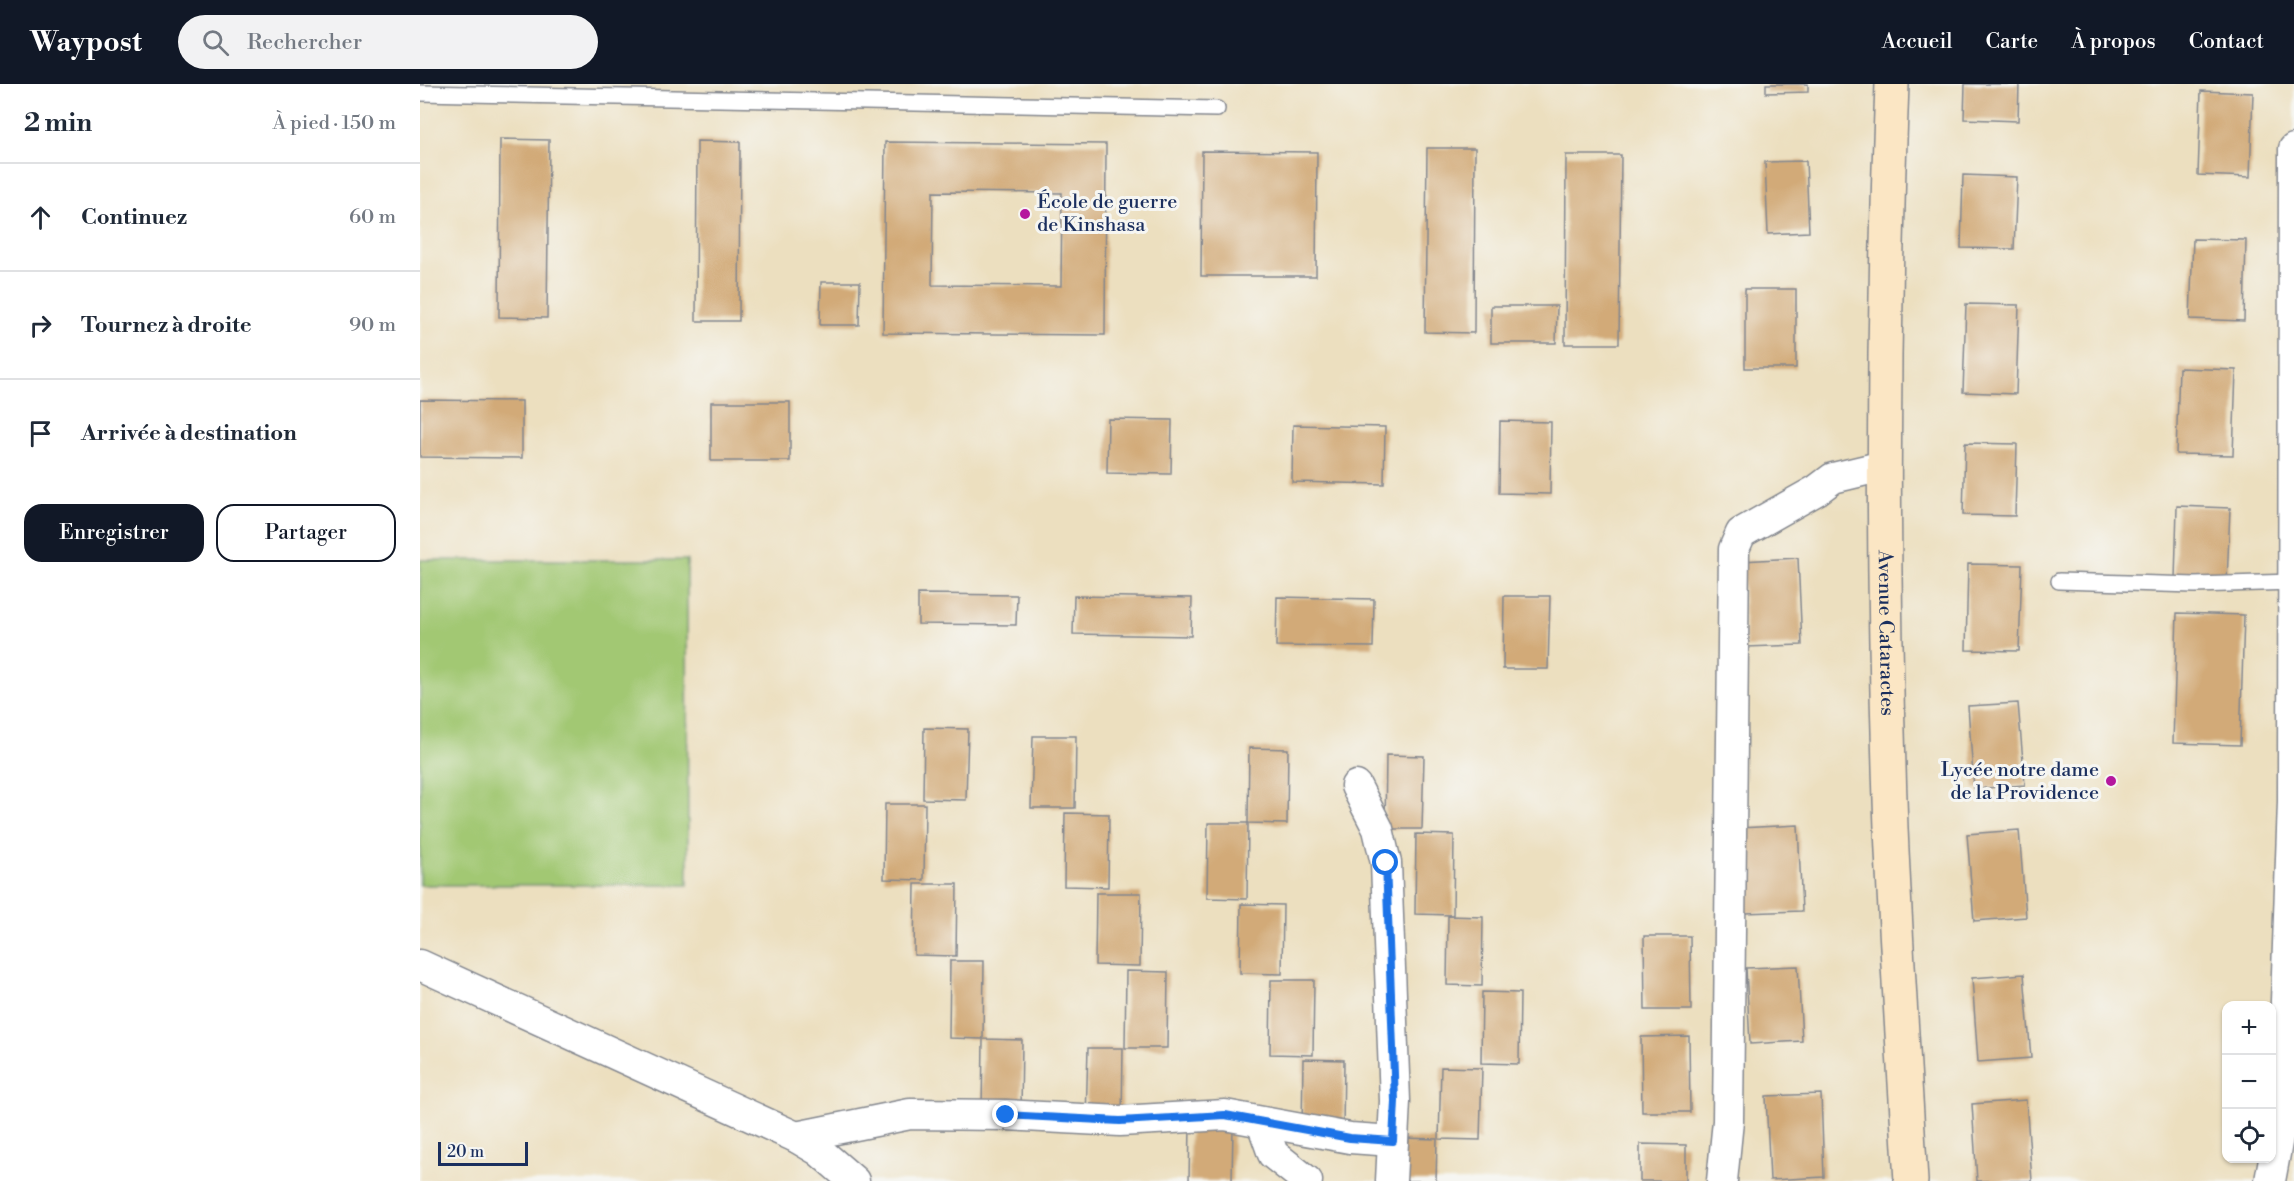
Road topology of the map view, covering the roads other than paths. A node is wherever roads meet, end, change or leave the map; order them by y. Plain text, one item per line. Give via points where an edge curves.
1 (1892, 84) edge
2 (476, 89) edge
3 (728, 91) edge
4 (420, 93) edge
5 (1217, 109) dead end
6 (2294, 149) edge
7 (1883, 466) junction
8 (2059, 581) dead end
9 (2293, 582) edge
10 (1356, 786) dead end
11 (2294, 802) edge
12 (420, 965) edge
13 (1262, 1123) junction
14 (796, 1137) junction
15 (1393, 1141) junction
16 (854, 1181) edge
17 (1307, 1181) edge
18 (1391, 1181) edge
19 (1722, 1181) edge
20 (1911, 1181) edge
21 (2270, 1181) edge

1 - 7 street, Avenue Cataractes
2 - 3 lane
2 - 4 lane
3 - 5 lane
6 - 9 street
7 - 19 street via 1833,478 1741,533 1734,549 1728,1121
7 - 20 street, Avenue Cataractes via 1891,829
8 - 9 lane via 2195,585
9 - 11 street
10 - 15 street via 1378,829 1386,863 1395,1101
11 - 21 street via 2282,1115
12 - 14 street
13 - 14 street via 1225,1115 1120,1121 910,1114
13 - 15 street
13 - 17 street via 1273,1154
14 - 16 street
15 - 18 street

